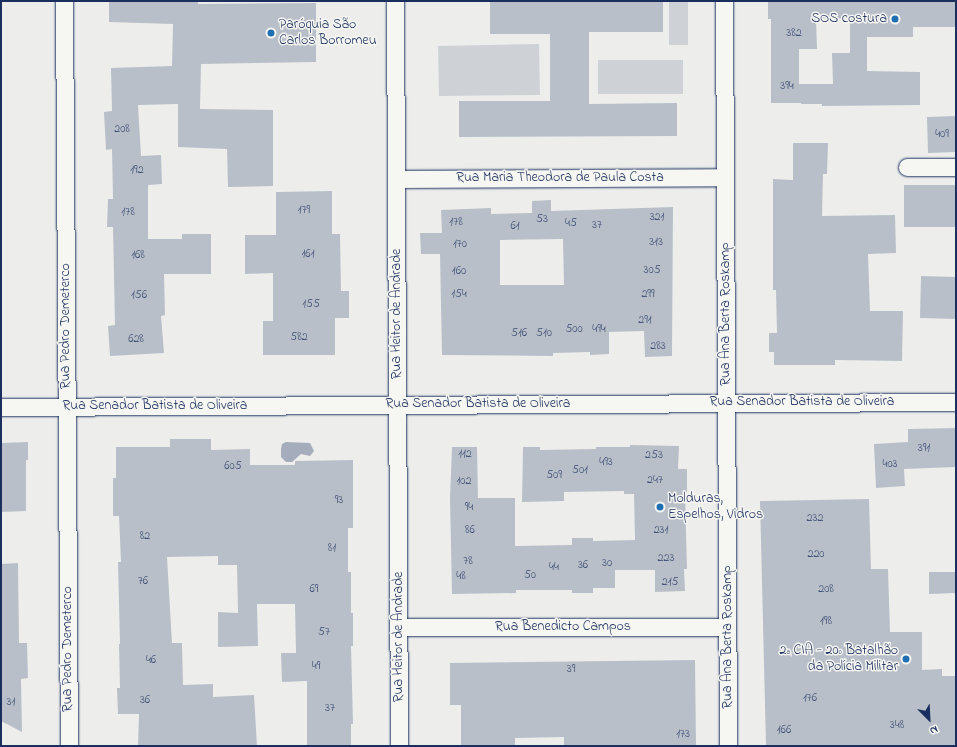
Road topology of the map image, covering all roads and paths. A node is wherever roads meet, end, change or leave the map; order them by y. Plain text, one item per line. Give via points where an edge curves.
1 (64, 1) edge
2 (395, 1) edge
3 (724, 1) edge
4 (956, 166) edge
5 (907, 167) dead end
6 (725, 177) junction
7 (396, 179) junction
8 (956, 402) edge
9 (726, 403) junction
10 (398, 405) junction
11 (1, 407) edge
12 (66, 407) junction
13 (728, 627) junction
14 (399, 628) junction
15 (69, 746) edge
16 (399, 746) edge
17 (728, 746) edge

1 - 12 street, Rua Pedro Demeterco
2 - 7 street, Rua Heitor de Andrade
3 - 6 street, Rua Ana Berta Roskamp
4 - 5 street
6 - 7 street, Rua Maria Theodora de Paula Costa
6 - 9 street, Rua Ana Berta Roskamp
7 - 10 street, Rua Heitor de Andrade
8 - 9 street, Rua Senador Batista de Oliveira
9 - 10 street, Rua Senador Batista de Oliveira
9 - 13 street, Rua Ana Berta Roskamp
10 - 12 street, Rua Senador Batista de Oliveira
10 - 14 street, Rua Heitor de Andrade
11 - 12 street, Rua Senador Batista de Oliveira
12 - 15 street, Rua Pedro Demeterco
13 - 14 street, Rua Benedicto Campos
13 - 17 street, Rua Ana Berta Roskamp
14 - 16 street, Rua Heitor de Andrade

